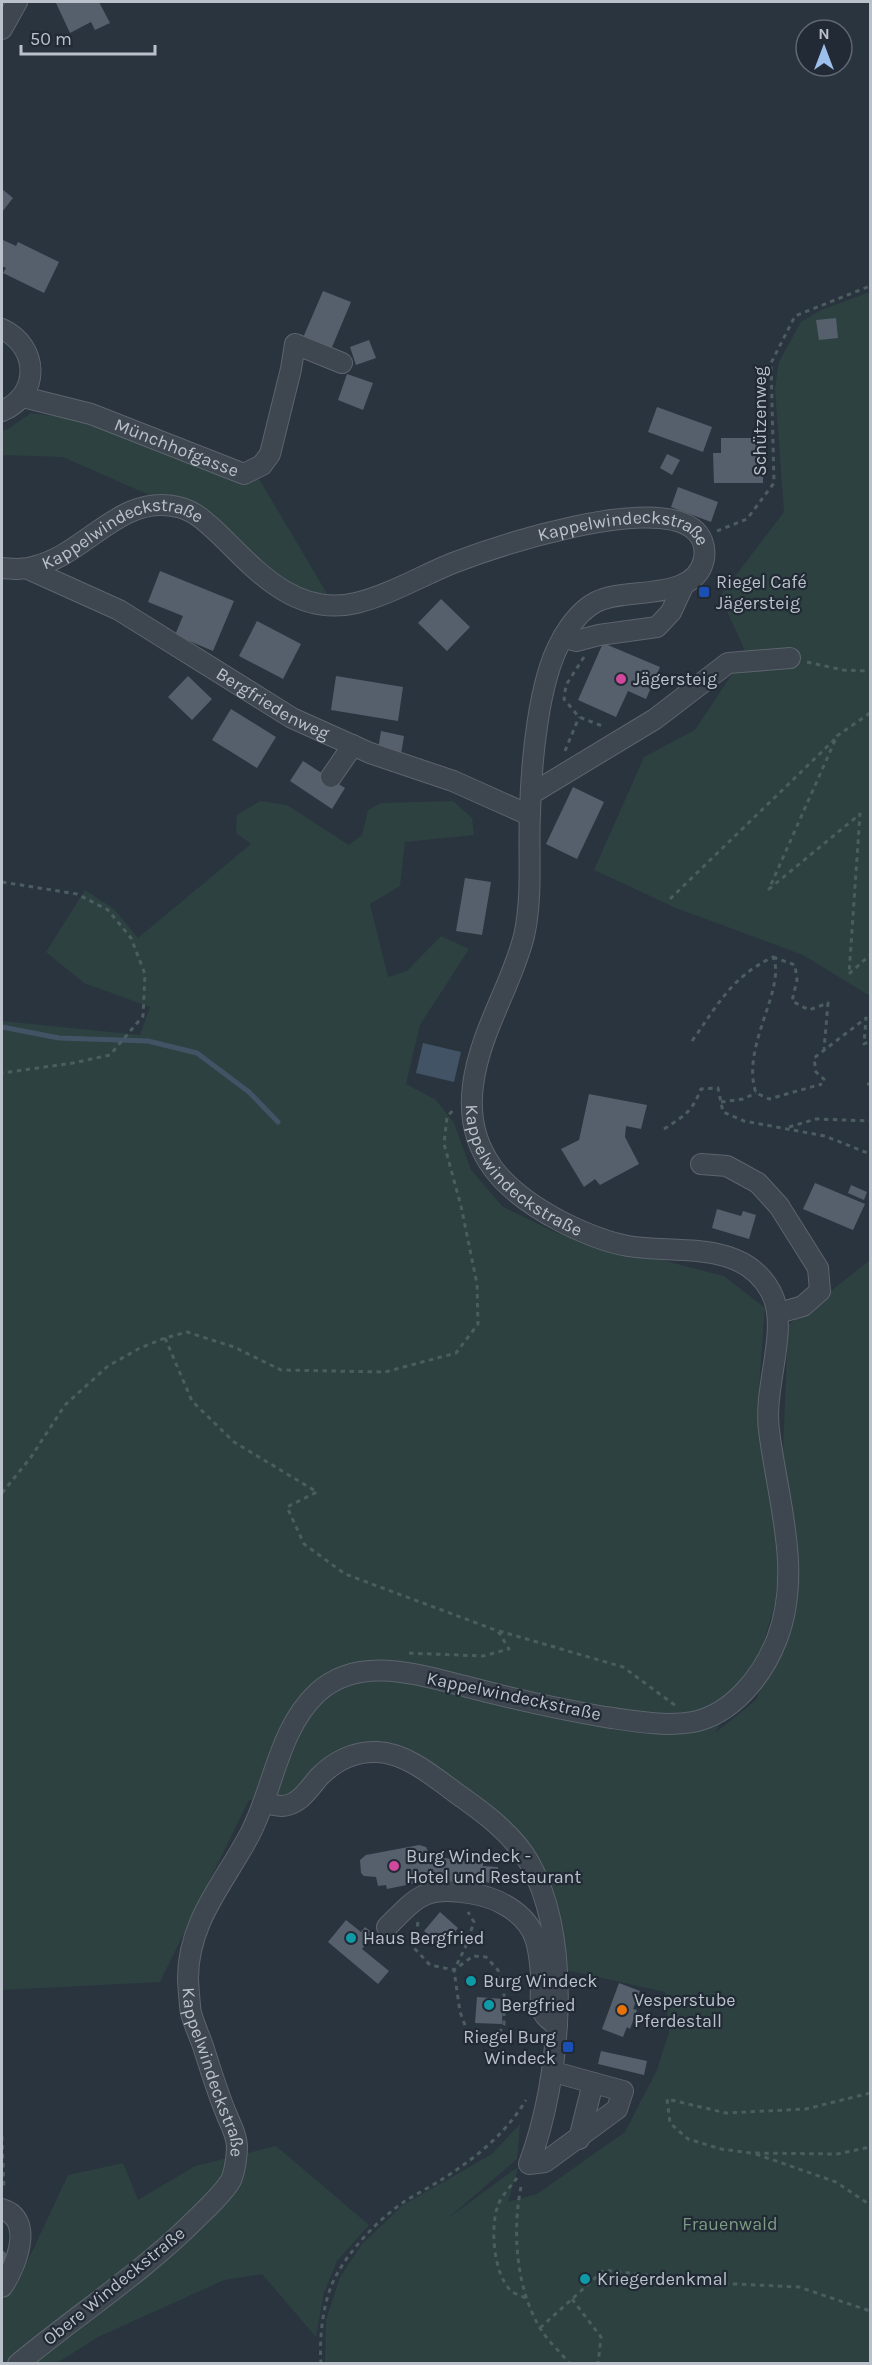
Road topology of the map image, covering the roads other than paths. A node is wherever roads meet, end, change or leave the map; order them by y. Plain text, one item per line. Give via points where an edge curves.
1 (17, 2) edge
2 (2, 29) edge
3 (2, 329) edge
4 (342, 363) dead end
5 (23, 397) junction
6 (2, 411) edge
7 (2, 568) edge
8 (28, 569) junction
9 (684, 584) junction
10 (563, 637) junction
11 (790, 658) road end
12 (353, 746) junction
13 (332, 777) dead end
14 (531, 794) junction
15 (530, 815) junction
16 (701, 1164) dead end
17 (779, 1313) junction
18 (264, 1803) junction
19 (387, 1927) dead end
20 (557, 2025) junction
21 (554, 2072) junction
22 (593, 2083) junction
23 (579, 2139) junction
24 (231, 2179) joint
25 (3, 2210) edge
26 (2, 2287) edge
27 (18, 2364) edge

1 - 2 street
3 - 5 street via 24,346 30,363
4 - 5 street, Münchhofgasse via 295,344 270,454 262,465 244,474 91,414
5 - 6 street
7 - 8 street, Kappelwindeckstraße
8 - 9 street, Kappelwindeckstraße via 62,555 122,514 147,506 172,505 192,512 210,525 269,583 311,603 336,606 359,602 474,556 534,537 591,524 654,517 692,528 701,537 704,560 694,577
8 - 12 street, Bergfriedenweg via 118,610 292,718
9 - 10 street, Kappelwindeckstraße via 597,601 583,611
9 - 10 street via 671,612 657,627 576,641
10 - 14 street, Kappelwindeckstraße via 546,679
11 - 14 street via 728,663 655,719
12 - 13 street
12 - 15 street, Bergfriedenweg via 453,781
14 - 15 street, Kappelwindeckstraße
15 - 17 street, Kappelwindeckstraße via 530,899 522,943 482,1044 472,1090 472,1119 481,1148 493,1171 511,1190 572,1227 633,1247 714,1253 743,1262 762,1278
16 - 17 street via 727,1166 759,1183 818,1268 820,1291 803,1305
17 - 18 street, Kappelwindeckstraße via 767,1422 787,1536 785,1610 777,1641 738,1700 699,1722 644,1722 550,1708 414,1674 378,1670 350,1673 327,1683 301,1710 283,1745
18 - 20 street via 283,1806 305,1796 336,1763 351,1755 375,1752 397,1754 494,1821 528,1860 544,1898 555,1957
18 - 24 street, Kappelwindeckstraße via 200,1920 190,1954 191,2011 236,2136 237,2156
19 - 20 street via 416,1898 439,1890 494,1899 512,1909 528,1924 536,1941 542,2010
20 - 21 street
21 - 22 street
21 - 23 street via 529,2164 545,2162
22 - 23 street
22 - 23 street via 623,2091 617,2109
24 - 27 street, Obere Windeckstraße via 164,2250
25 - 26 street via 14,2216 20,2244 17,2262

